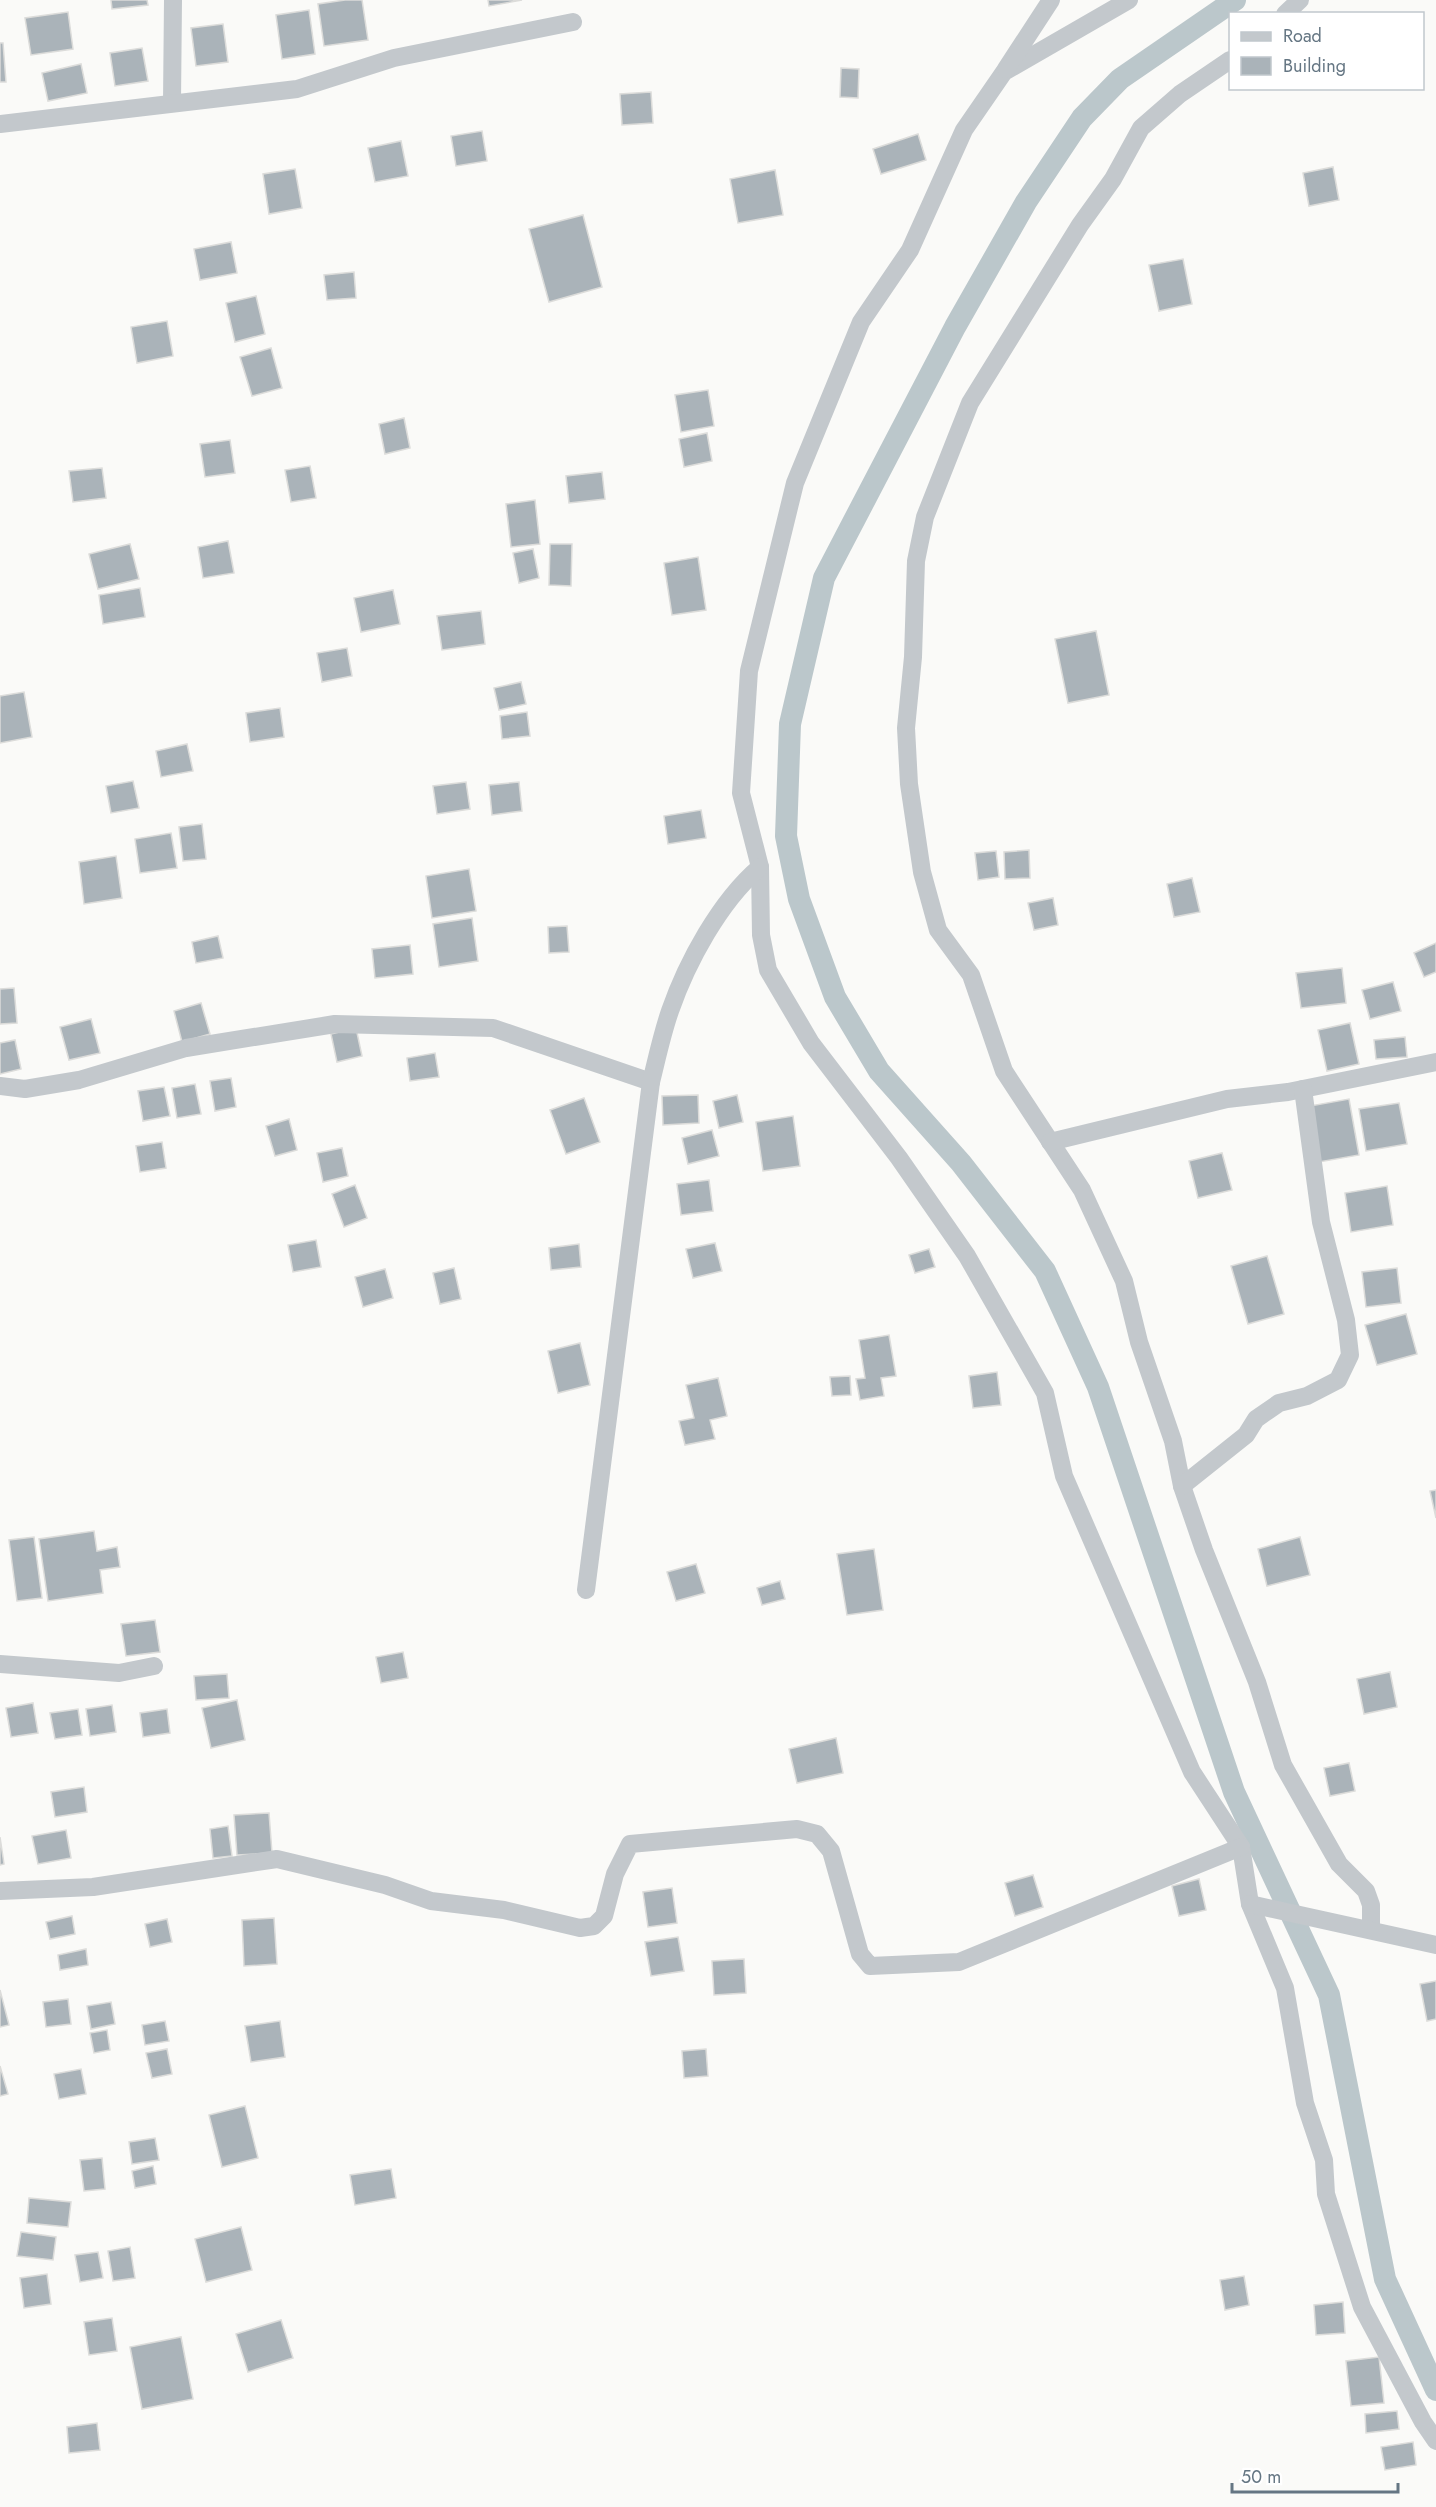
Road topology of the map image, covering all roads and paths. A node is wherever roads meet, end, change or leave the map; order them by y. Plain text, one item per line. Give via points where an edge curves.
1 (173, 0) edge
2 (1051, 0) edge
3 (1129, 0) edge
4 (1300, 0) edge
5 (1287, 12) edge
6 (573, 22) dead end
7 (1229, 61) edge
8 (1004, 72) junction
9 (172, 102) junction
10 (0, 123) edge
11 (760, 867) junction
12 (1436, 1062) edge
13 (651, 1082) junction
14 (0, 1086) edge
15 (1303, 1089) junction
16 (1050, 1142) junction
17 (1182, 1486) junction
18 (586, 1590) dead end
19 (0, 1664) edge
20 (154, 1666) dead end
21 (1241, 1847) junction
22 (0, 1891) edge
23 (1250, 1904) junction
24 (1371, 1929) junction
25 (1436, 1945) edge
26 (1436, 2441) edge

1 - 9 street
2 - 8 street
3 - 8 street
4 - 5 street
6 - 9 street via 394,58 297,89
7 - 16 street via 1180,94 1141,128 1113,179 1080,225 970,403 925,517 916,561 906,728 909,784 922,872 938,930 971,975 1004,1071
8 - 11 street via 964,130 910,250 861,322 795,483 749,671 741,793
9 - 10 street
11 - 13 street via 746,879 709,929 695,955 670,1010
11 - 21 street via 761,935 768,970 811,1043 899,1158 967,1256 1045,1393 1064,1476 1173,1729 1192,1772
12 - 15 street
13 - 14 street via 493,1028 335,1024 186,1048 79,1080 25,1089
13 - 18 street
15 - 16 street via 1227,1099
15 - 17 street via 1321,1222 1346,1320 1350,1355 1338,1380 1307,1396 1279,1403
16 - 17 street via 1082,1190 1124,1281 1139,1342 1173,1441
17 - 24 street via 1257,1682 1283,1765 1339,1864 1366,1891 1371,1905
19 - 20 street via 120,1673
21 - 22 street via 959,1962 870,1966 860,1954 831,1851 817,1834 797,1829 630,1844 615,1874 604,1916 594,1926 580,1928 504,1910 431,1901 385,1885 278,1859 93,1887
21 - 23 street
23 - 24 street
23 - 26 street via 1285,1988 1305,2103 1324,2160 1326,2194 1362,2307
24 - 25 street

